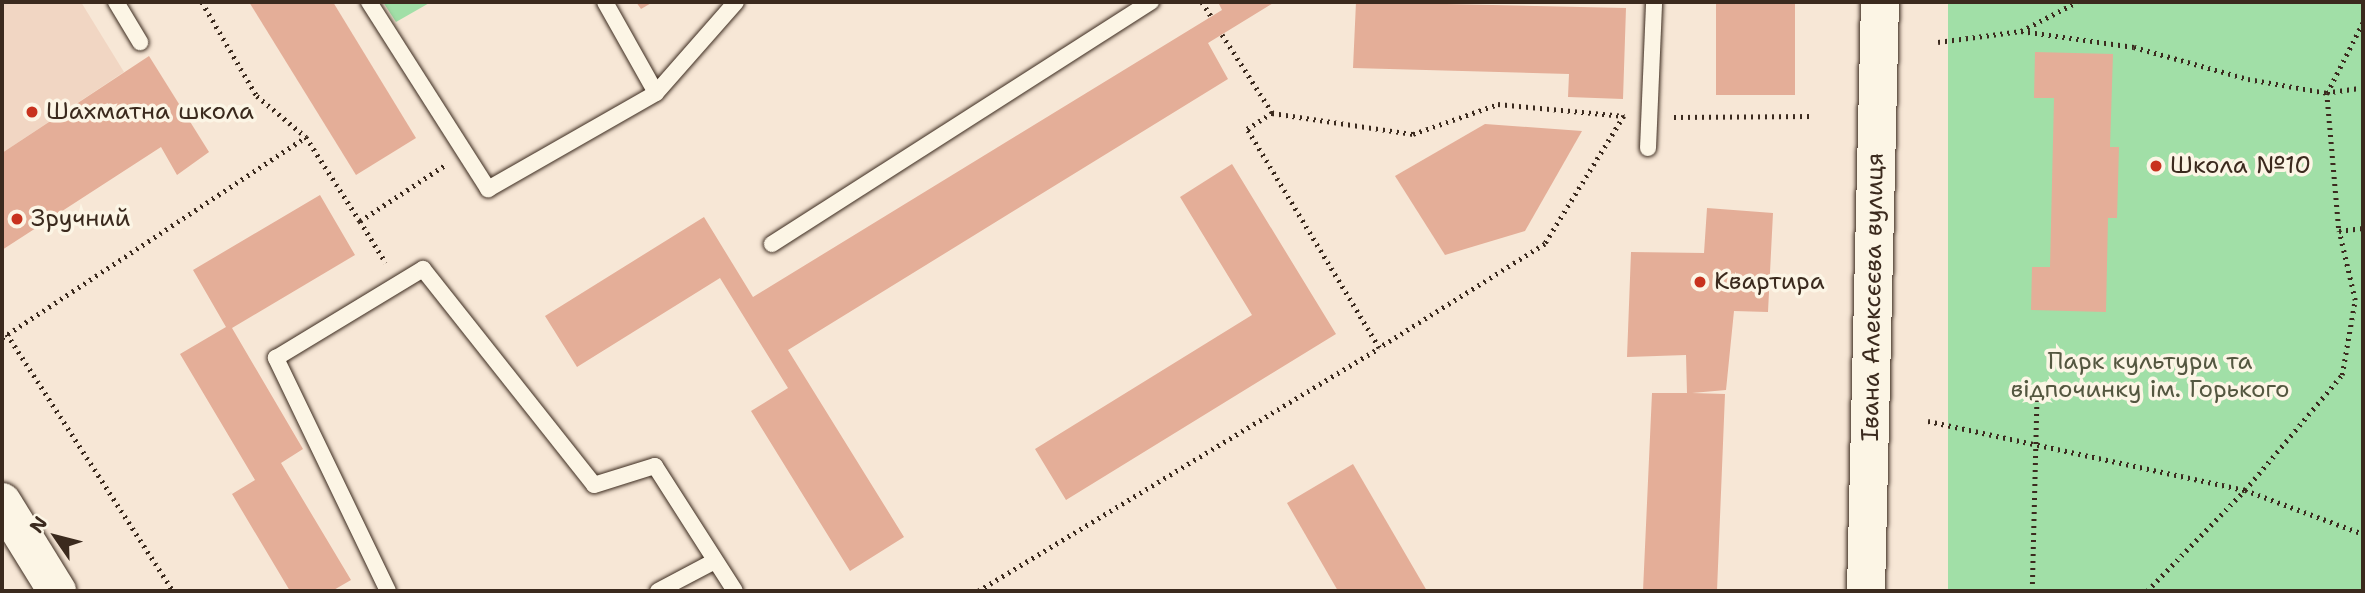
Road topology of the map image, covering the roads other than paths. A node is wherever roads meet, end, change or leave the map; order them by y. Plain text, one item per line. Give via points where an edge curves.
1 (116, 2) edge
2 (369, 2) edge
3 (605, 2) edge
4 (736, 2) edge
5 (1151, 2) edge
6 (1654, 2) edge
7 (1880, 2) edge
8 (140, 42) dead end
9 (656, 93) junction
10 (1648, 148) dead end
11 (772, 244) dead end
12 (2, 502) edge
13 (715, 561) junction
14 (57, 591) edge
15 (388, 591) edge
16 (658, 591) edge
17 (735, 591) edge
18 (1866, 591) edge

1 - 8 lane
2 - 9 lane via 488,189
3 - 9 lane
4 - 9 lane
5 - 11 lane
6 - 10 lane
7 - 18 street, Івана Алексєєва вулиця
12 - 14 street
13 - 15 lane via 655,466 594,485 423,269 276,358
13 - 16 lane
13 - 17 lane

